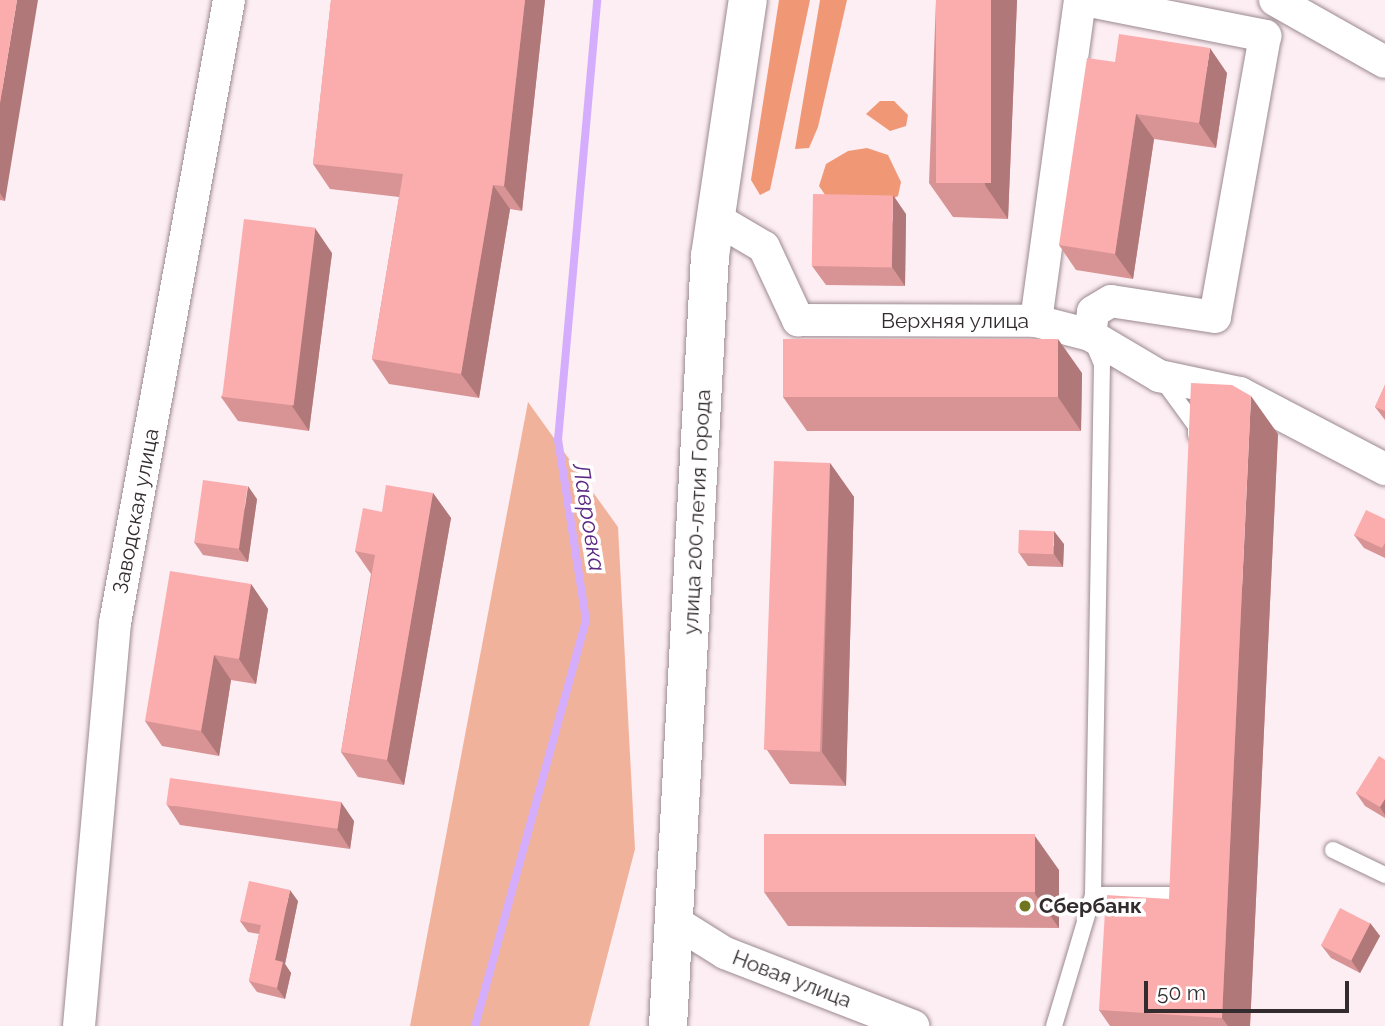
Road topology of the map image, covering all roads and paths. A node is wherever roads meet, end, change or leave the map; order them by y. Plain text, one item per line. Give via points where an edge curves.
1 (229, 0) edge
2 (748, 0) edge
3 (1082, 0) edge
4 (1275, 0) edge
5 (1385, 62) edge
6 (713, 217) junction
7 (1036, 321) junction
8 (1090, 335) junction
9 (1159, 376) junction
10 (1195, 454) edge
11 (1385, 469) edge
12 (1333, 850) dead end
13 (1183, 867) edge
14 (1385, 875) edge
15 (1093, 895) junction
16 (677, 923) junction
17 (79, 1026) edge
18 (668, 1026) edge
19 (913, 1026) edge
20 (1054, 1026) edge

1 - 17 street, Заводская улица via 115,622
2 - 6 street, улица 200-летия Города
3 - 7 street
3 - 8 street via 1265,36 1216,317 1111,301 1093,312
4 - 5 street
6 - 7 street, Верхняя улица via 764,247 798,320
6 - 16 street, улица 200-летия Города
7 - 8 street, Верхняя улица
8 - 9 street, Верхняя улица
8 - 15 lane via 1102,364
9 - 10 lane via 1196,426
9 - 11 street, Верхняя улица via 1240,393
12 - 14 lane
13 - 15 lane via 1182,895
15 - 20 lane
16 - 18 street, улица 200-летия Города
16 - 19 street, Новая улица via 725,953

